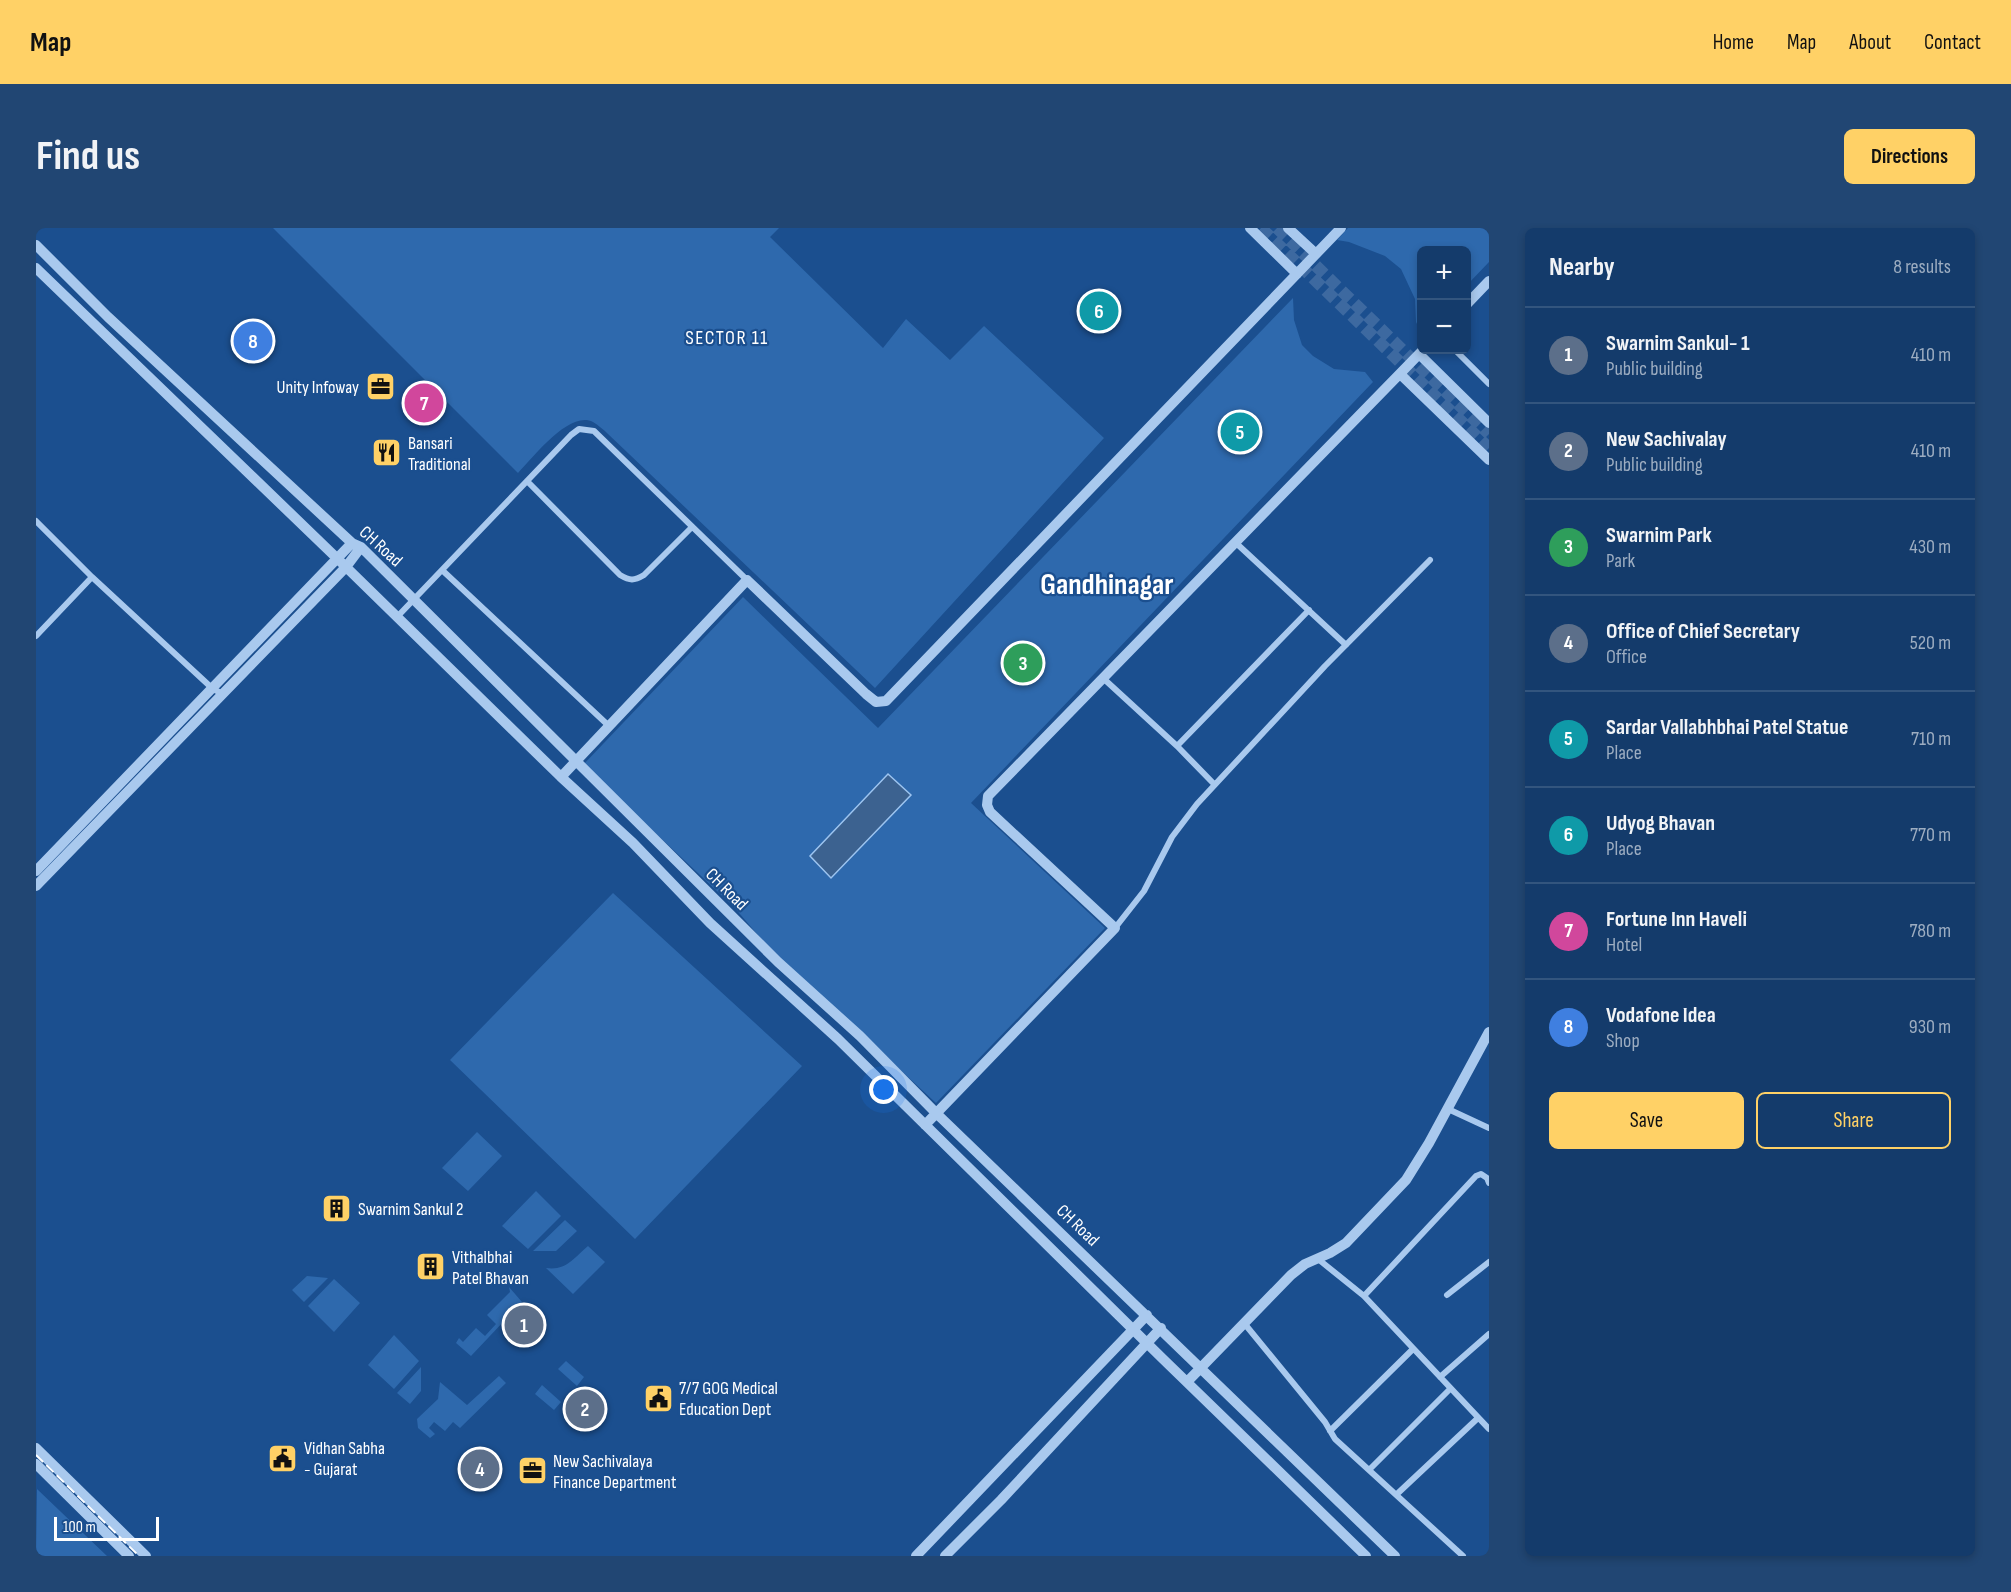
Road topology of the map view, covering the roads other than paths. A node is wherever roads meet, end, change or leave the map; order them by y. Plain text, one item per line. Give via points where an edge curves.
1 (1250, 228) edge
2 (1288, 228) edge
3 (1341, 228) edge
4 (36, 245) edge
5 (1316, 254) junction
6 (36, 268) edge
7 (1297, 274) junction
8 (1489, 281) edge
9 (1471, 301) edge
10 (1419, 354) edge
11 (1423, 354) edge
12 (1459, 354) edge
13 (1400, 374) junction
14 (1489, 384) edge
15 (1489, 423) edge
16 (1489, 460) edge
17 (526, 482) junction
18 (36, 521) edge
19 (691, 528) junction
20 (1236, 543) junction
21 (356, 545) junction
22 (1430, 560) dead end
23 (342, 563) junction
24 (442, 570) junction
25 (92, 577) junction
26 (747, 580) junction
27 (414, 599) junction
28 (1309, 610) junction
29 (397, 617) junction
30 (36, 636) edge
31 (1346, 645) junction
32 (1104, 679) junction
33 (217, 691) junction
34 (609, 726) junction
35 (1177, 746) junction
36 (576, 760) junction
37 (561, 777) junction
38 (1214, 784) junction
39 (36, 871) edge
40 (36, 886) edge
41 (1115, 928) junction
42 (1489, 1032) edge
43 (1448, 1109) junction
44 (936, 1113) junction
45 (925, 1125) junction
46 (1489, 1128) edge
47 (1489, 1183) edge
48 (1317, 1258) junction
49 (1489, 1262) edge
50 (1447, 1295) dead end
51 (1364, 1296) junction
52 (1147, 1315) junction
53 (1244, 1323) junction
54 (1134, 1328) junction
55 (1161, 1328) junction
56 (1489, 1334) edge
57 (1147, 1343) junction
58 (1413, 1349) junction
59 (1201, 1368) junction
60 (1440, 1377) junction
61 (1187, 1382) junction
62 (1450, 1389) junction
63 (1478, 1418) junction
64 (1489, 1429) edge
65 (1330, 1431) junction
66 (36, 1448) edge
67 (36, 1464) edge
68 (1369, 1470) junction
69 (1397, 1494) junction
70 (80, 1500) junction
71 (129, 1556) edge
72 (146, 1556) edge
73 (916, 1556) edge
74 (945, 1556) edge
75 (1366, 1556) edge
76 (1395, 1556) edge
77 (1463, 1556) edge

1 - 7 street
2 - 5 street
3 - 5 street
4 - 21 street, CH Road via 108,317
5 - 7 street
6 - 23 street, CH Road
7 - 26 street via 886,701 876,702 866,694
8 - 9 street
10 - 13 street
11 - 15 street
12 - 14 street
13 - 16 street
13 - 20 street
17 - 19 street via 620,575 630,580 644,575
17 - 19 street via 579,429 594,431
17 - 24 street
18 - 25 street
19 - 26 street
20 - 28 street
20 - 32 street
21 - 23 street
21 - 27 street, CH Road
22 - 31 street
23 - 29 street, CH Road
23 - 33 street
24 - 27 street
24 - 34 street
25 - 30 street
25 - 33 street
26 - 34 street
27 - 29 street
27 - 36 street, CH Road
28 - 31 street
28 - 35 street
29 - 37 street, CH Road
31 - 38 street
32 - 35 street
32 - 41 street via 988,796 987,805
33 - 39 street
33 - 40 street
34 - 36 street
35 - 38 street
36 - 37 street
36 - 44 street, CH Road
37 - 45 street, CH Road
38 - 41 street via 1172,837 1144,891
41 - 44 street
42 - 43 street
43 - 46 street
43 - 48 street via 1406,1179 1346,1242
44 - 45 street
44 - 52 street, CH Road
45 - 54 street, CH Road
47 - 51 street via 1481,1174 1476,1176
48 - 51 street
48 - 53 street via 1291,1275
49 - 50 street
51 - 58 street
52 - 54 street
52 - 55 street, CH Road
53 - 59 street
53 - 65 street
54 - 57 street, CH Road
54 - 73 street
55 - 57 street
55 - 59 street, CH Road
56 - 60 street
57 - 61 street, CH Road
57 - 74 street
58 - 60 street
58 - 65 street
59 - 61 street
59 - 76 street, CH Road
60 - 62 street
61 - 75 street, CH Road
62 - 63 street
62 - 68 street
63 - 64 street
63 - 69 street
65 - 68 street
66 - 70 street
67 - 70 street
68 - 69 street
69 - 77 street
70 - 71 street
70 - 72 street

